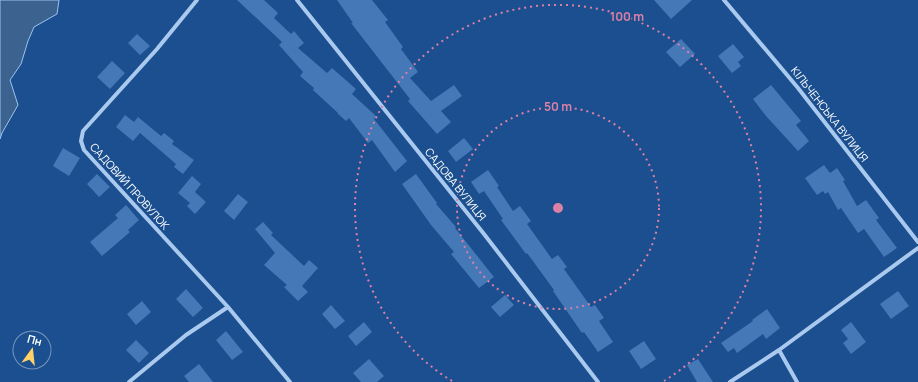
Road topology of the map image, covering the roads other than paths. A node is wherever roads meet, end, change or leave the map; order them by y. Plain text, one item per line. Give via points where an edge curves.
1 (197, 0) edge
2 (297, 0) edge
3 (724, 0) edge
4 (918, 242) edge
5 (918, 248) edge
6 (228, 307) junction
7 (779, 350) junction
8 (129, 382) edge
9 (290, 382) edge
10 (598, 382) edge
11 (730, 382) edge
12 (796, 382) edge

1 - 6 street, САДОВИЙ ПРОВУЛОК via 83,131 80,141 84,150
2 - 10 street, САДОВА ВУЛИЦЯ via 484,234
3 - 4 street, КІЛЬЧЕНСЬКА ВУЛИЦЯ via 798,88
5 - 7 street
6 - 8 street via 186,335
6 - 9 street, САДОВИЙ ПРОВУЛОК
7 - 11 street
7 - 12 street

